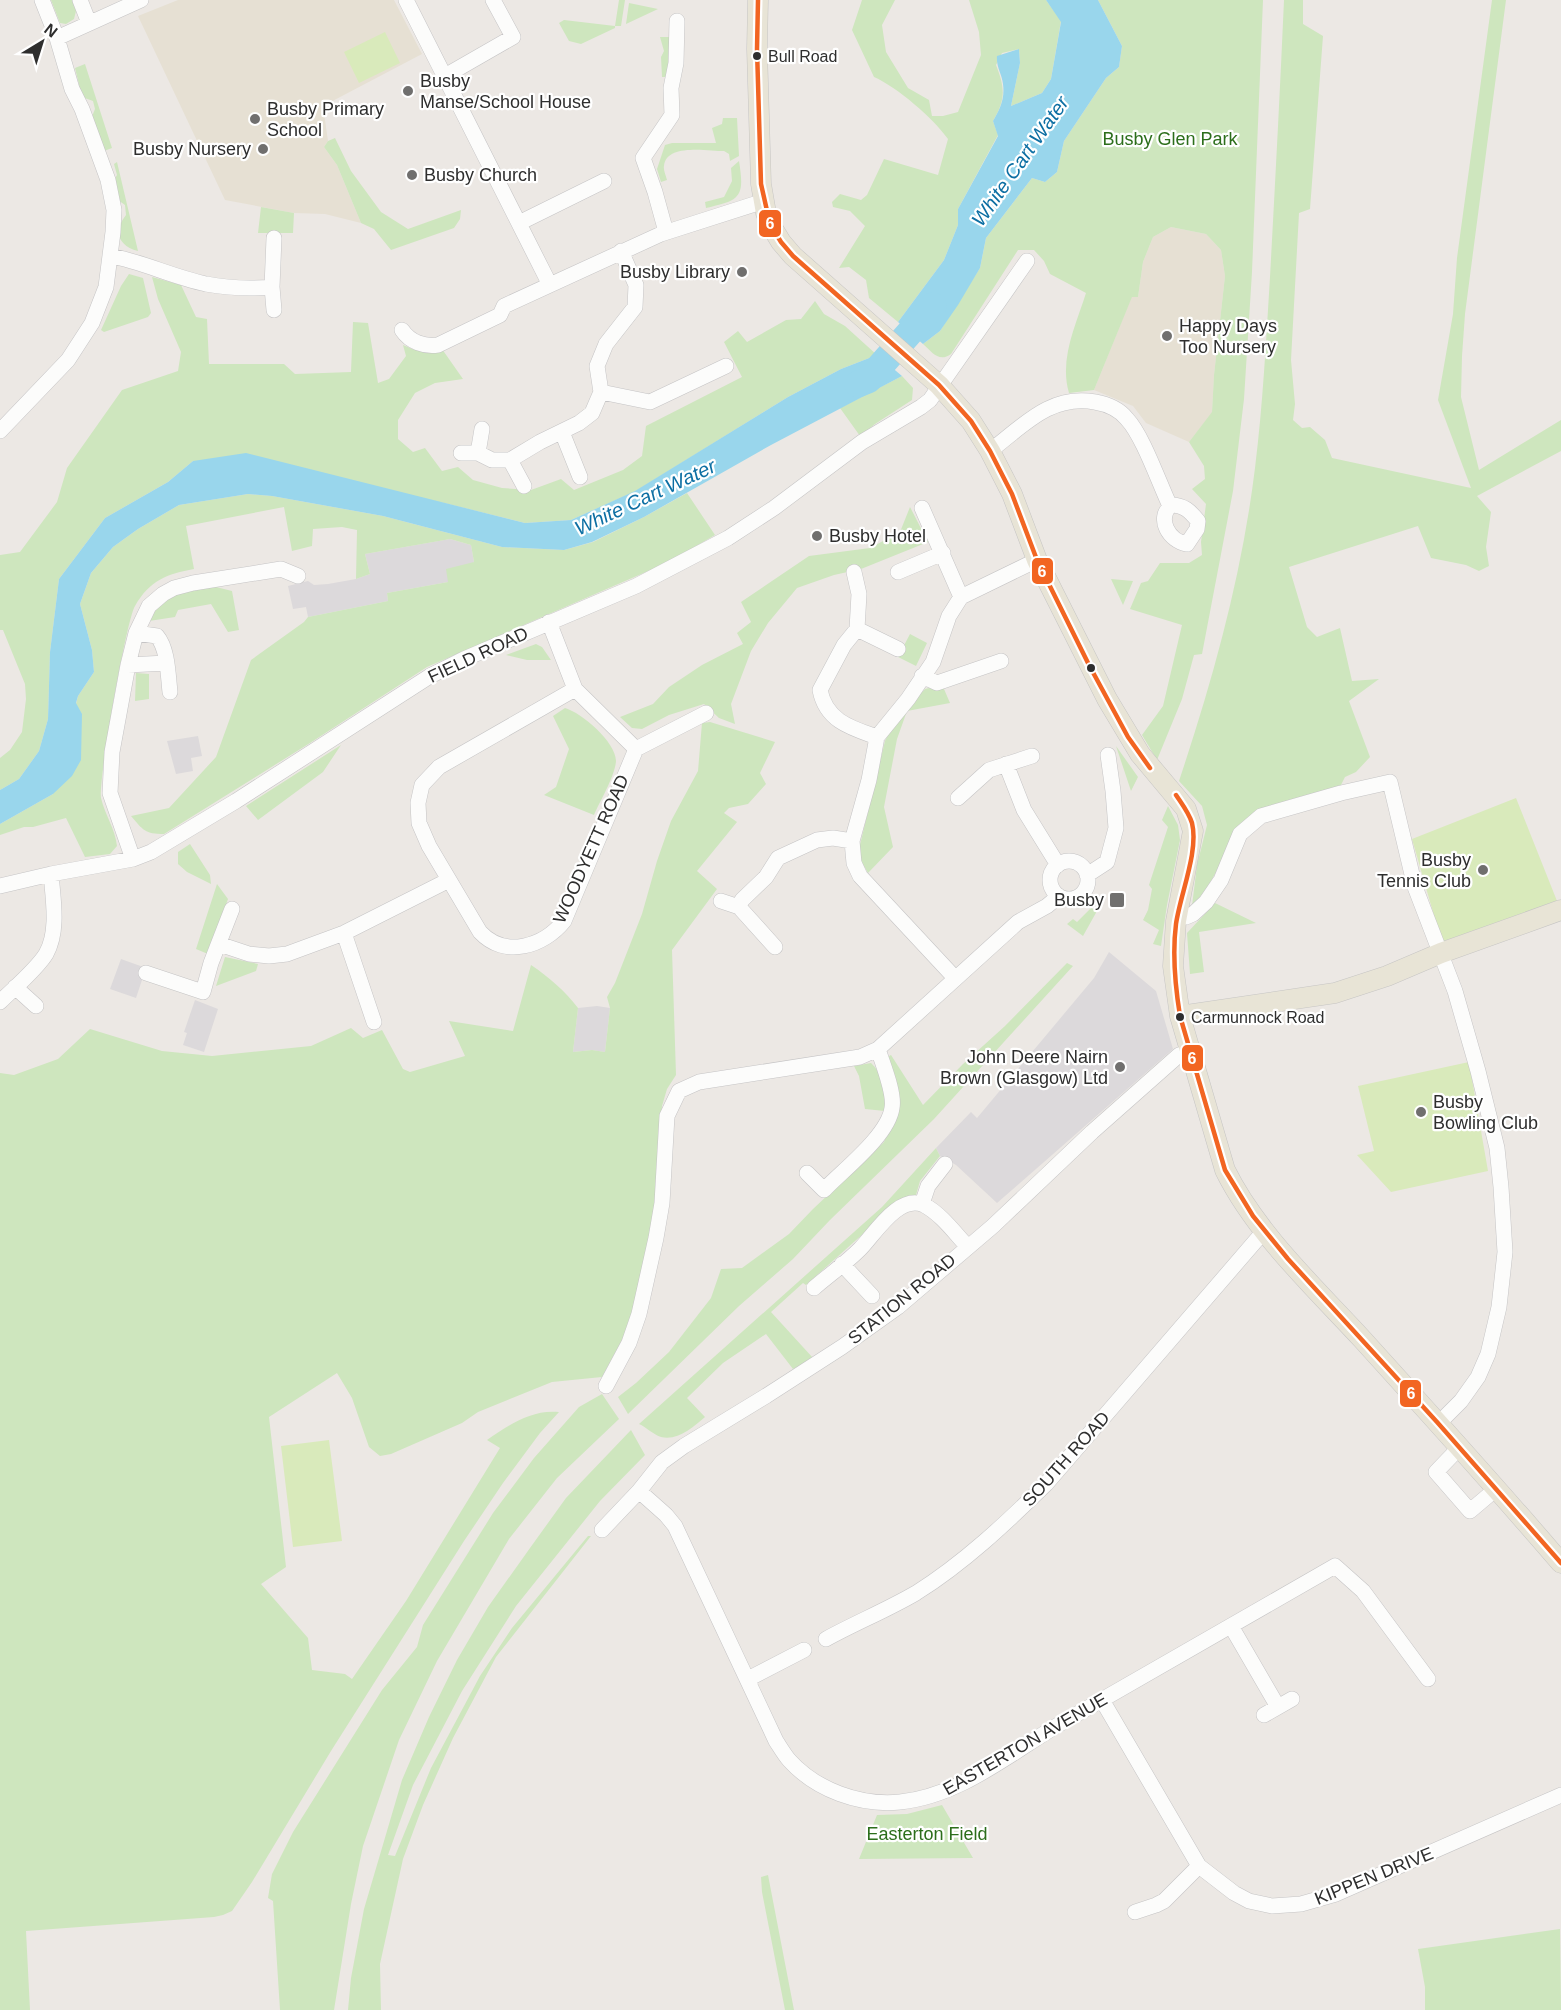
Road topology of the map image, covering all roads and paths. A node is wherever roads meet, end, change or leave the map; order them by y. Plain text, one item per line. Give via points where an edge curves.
1 (42, 0) edge
2 (80, 0) edge
3 (141, 0) edge
4 (406, 0) edge
5 (493, 0) edge
6 (758, 0) edge
7 (677, 21) dead end
8 (88, 23) junction
9 (57, 38) junction
10 (445, 76) junction
11 (604, 182) dead end
12 (764, 201) junction
13 (519, 223) junction
14 (666, 232) junction
15 (274, 238) dead end
16 (621, 251) junction
17 (111, 256) junction
18 (1027, 261) dead end
19 (549, 283) junction
20 (272, 287) junction
21 (274, 309) dead end
22 (402, 330) dead end
23 (726, 366) dead end
24 (939, 385) junction
25 (601, 392) junction
26 (482, 429) dead end
27 (0, 431) edge
28 (562, 432) junction
29 (990, 451) junction
30 (461, 453) dead end
31 (478, 453) junction
32 (510, 460) junction
33 (580, 477) dead end
34 (524, 486) dead end
35 (1170, 506) dead end
36 (922, 508) dead end
37 (943, 553) junction
38 (1037, 560) junction
39 (854, 572) dead end
40 (898, 572) dead end
41 (298, 576) dead end
42 (961, 597) junction
43 (549, 622) junction
44 (857, 629) junction
45 (136, 633) junction
46 (898, 650) dead end
47 (1001, 661) dead end
48 (166, 663) junction
49 (128, 665) junction
50 (922, 676) junction
51 (575, 688) junction
52 (170, 692) dead end
53 (705, 713) dead end
54 (877, 737) junction
55 (636, 749) junction
56 (1108, 754) dead end
57 (1032, 756) dead end
58 (1006, 764) junction
59 (958, 798) dead end
60 (852, 841) junction
61 (133, 859) junction
62 (1058, 865) junction
63 (51, 874) junction
64 (1087, 875) junction
65 (449, 880) junction
66 (0, 886) edge
67 (1059, 896) junction
68 (721, 901) dead end
69 (739, 907) junction
70 (232, 909) dead end
71 (1561, 910) edge
72 (1177, 915) junction
73 (344, 933) junction
74 (219, 944) junction
75 (776, 947) dead end
76 (1441, 953) junction
77 (146, 973) dead end
78 (955, 978) junction
79 (15, 987) junction
80 (0, 1002) edge
81 (36, 1006) dead end
82 (1180, 1016) junction
83 (374, 1022) dead end
84 (878, 1049) junction
85 (1190, 1052) junction
86 (945, 1164) dead end
87 (807, 1173) dead end
88 (922, 1204) junction
89 (1265, 1230) junction
90 (967, 1246) junction
91 (842, 1264) junction
92 (814, 1288) dead end
93 (872, 1296) dead end
94 (606, 1386) dead end
95 (1439, 1424) junction
96 (1459, 1448) junction
97 (1496, 1490) junction
98 (639, 1491) junction
99 (602, 1530) dead end
100 (1561, 1563) edge
101 (1231, 1626) junction
102 (826, 1639) dead end
103 (804, 1650) dead end
104 (748, 1679) junction
105 (1428, 1679) dead end
106 (1292, 1699) dead end
107 (1102, 1700) junction
108 (1278, 1707) junction
109 (1264, 1715) dead end
110 (1561, 1795) edge
111 (1199, 1866) junction
112 (1135, 1912) dead end

1 - 9 street
2 - 8 street
3 - 8 street
4 - 10 street
5 - 10 street via 513,37
6 - 12 main road via 759,164
7 - 14 street via 672,115 643,158
8 - 9 street
9 - 17 street via 72,89 108,180 114,210
10 - 13 street
11 - 13 street
12 - 14 street
12 - 24 main road via 770,224 793,256
13 - 19 street
14 - 16 street
15 - 20 street
16 - 19 street
16 - 25 street via 636,285 635,307 606,344 597,366
17 - 20 street via 204,284
17 - 27 street via 100,304 81,340 68,360
18 - 24 street, FIELD ROAD
19 - 22 street via 504,306 500,315 438,345 428,346 408,338
20 - 21 street
23 - 25 street via 650,402
24 - 29 main road via 971,421
24 - 43 street, FIELD ROAD via 921,407 862,442 728,538 636,586
25 - 28 street via 592,413
26 - 31 street
28 - 32 street
28 - 33 street
29 - 35 street via 1035,416 1063,402 1082,400 1115,408 1132,425
29 - 38 main road via 1012,494
30 - 31 street
31 - 32 street via 492,460
32 - 34 street
36 - 37 street
37 - 40 street
37 - 42 street
38 - 42 street
38 - 72 main road via 1128,737 1176,795 1190,819 1193,831
39 - 44 street via 859,594
41 - 45 street via 281,569 174,588 149,606
42 - 50 street via 949,616 933,662
43 - 51 street
43 - 61 street, FIELD ROAD via 430,676 216,814
44 - 46 street
44 - 54 street via 820,690 825,708 841,722
45 - 48 street via 157,636
45 - 49 street
47 - 50 street via 937,682
48 - 49 street
48 - 52 street
49 - 61 street via 112,752 110,793
50 - 54 street
51 - 55 street
51 - 65 street, WOODYETT ROAD via 439,767 422,785 419,823
53 - 55 street
54 - 60 street
55 - 65 street, WOODYETT ROAD via 564,921 554,932 525,945 500,945 488,940
56 - 64 street via 1116,828 1107,862
57 - 58 street
58 - 59 street via 981,775
58 - 62 street via 1024,810
60 - 69 street via 817,840 778,858
60 - 78 street via 860,876
61 - 63 street, FIELD ROAD
62 - 64 street via 1075,862
62 - 67 street via 1050,881
63 - 66 street, FIELD ROAD
63 - 79 street via 51,942 45,955
64 - 67 street via 1085,890 1080,895
65 - 73 street
67 - 78 street via 1018,922
68 - 69 street
69 - 75 street
70 - 74 street
71 - 76 main road
72 - 76 street via 1193,914 1206,902 1221,880 1240,834 1261,816 1390,782 1415,887
72 - 82 main road via 1173,966
73 - 74 street via 287,954 269,956
73 - 83 street
74 - 77 street via 202,992
76 - 82 main road via 1335,993
76 - 95 street via 1497,1148 1505,1252 1499,1307 1488,1354 1478,1377
78 - 84 street
79 - 80 street
79 - 81 street
82 - 85 main road
84 - 87 street via 893,1107 889,1120 867,1150 824,1190
84 - 94 street via 860,1057 699,1082 680,1091 667,1116 662,1203 639,1314
85 - 89 main road via 1225,1170 1234,1189
85 - 90 street, STATION ROAD via 1179,1055
86 - 88 street via 928,1186
88 - 90 street
88 - 91 street via 911,1203 891,1214
89 - 95 main road
89 - 102 street, SOUTH ROAD via 1046,1484 1014,1515 916,1593
90 - 98 street, STATION ROAD via 898,1307 842,1347 669,1457
91 - 92 street
91 - 93 street
95 - 96 main road
96 - 97 main road
96 - 97 street via 1436,1472 1470,1511
97 - 100 main road
98 - 99 street, STATION ROAD
98 - 104 street, EASTERTON AVENUE via 675,1526
101 - 105 street, EASTERTON AVENUE via 1335,1566 1364,1591
101 - 107 street, EASTERTON AVENUE
101 - 108 street
103 - 104 street
104 - 107 street, EASTERTON AVENUE via 776,1741 789,1760 823,1787 843,1796 880,1803 942,1793
106 - 108 street
107 - 111 street, KIPPEN DRIVE
108 - 109 street
110 - 111 street, KIPPEN DRIVE via 1336,1894 1301,1904 1272,1906 1249,1901
111 - 112 street via 1164,1900

